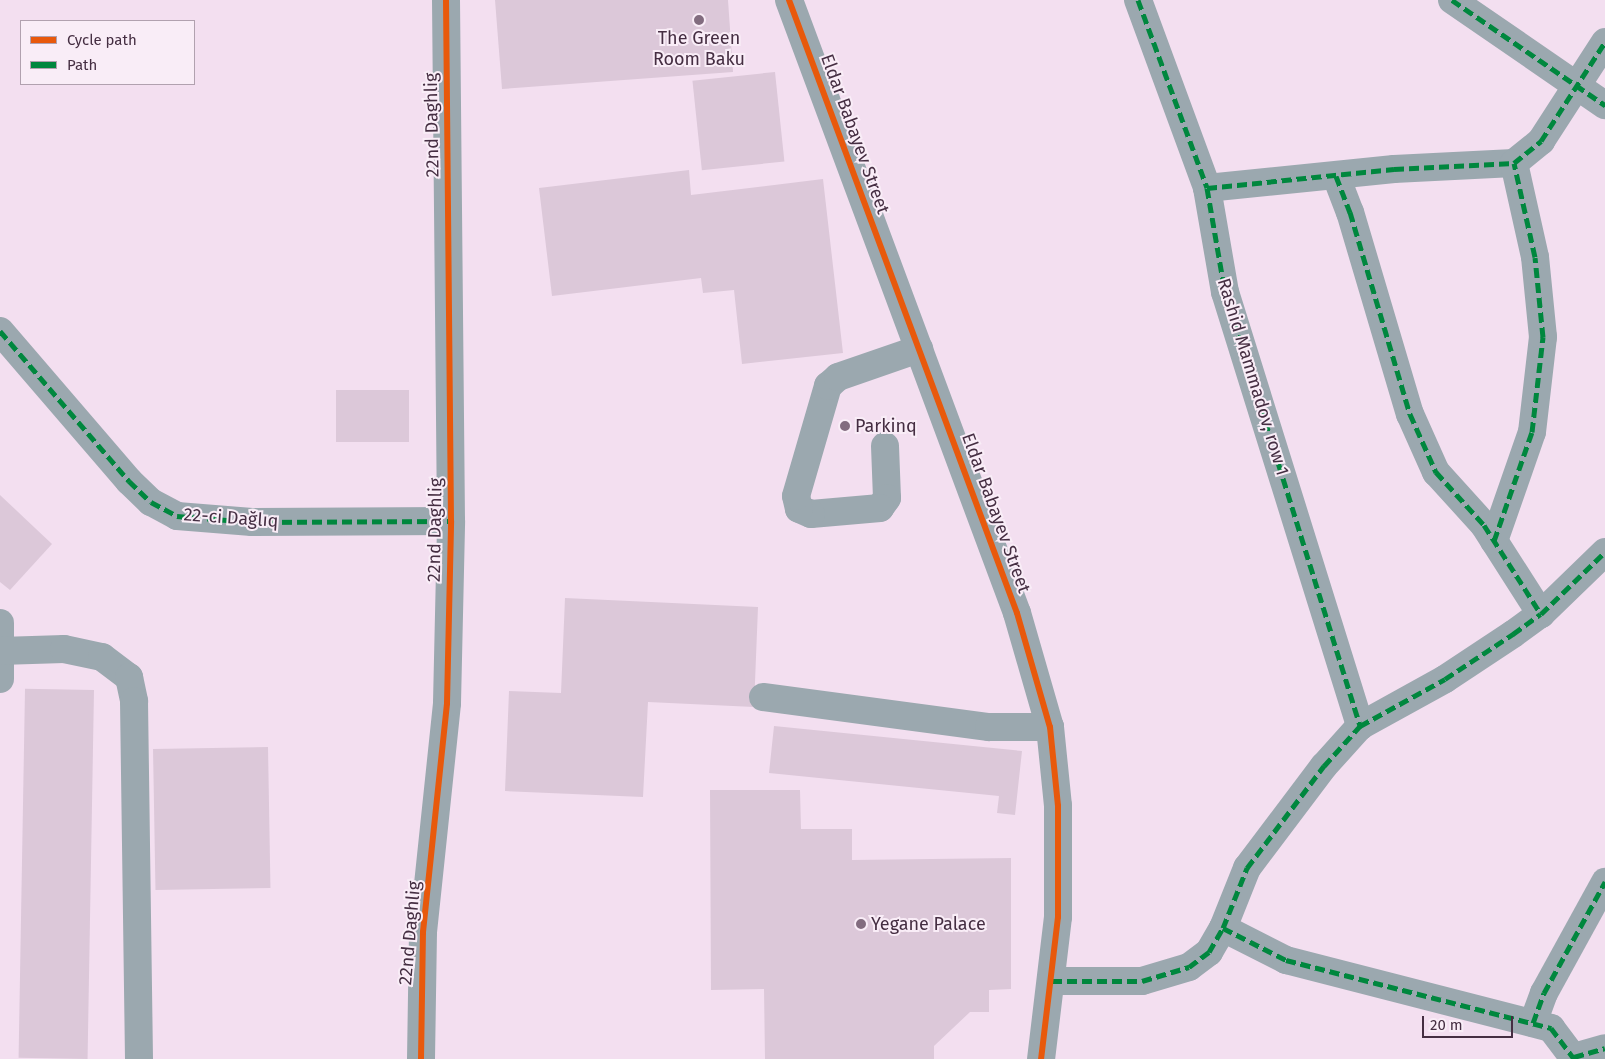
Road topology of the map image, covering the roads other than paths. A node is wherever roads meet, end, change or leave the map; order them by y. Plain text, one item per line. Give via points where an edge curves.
1 (446, 0) edge
2 (790, 0) edge
3 (1138, 0) edge
4 (1452, 0) edge
5 (1605, 42) edge
6 (1576, 88) junction
7 (1605, 105) edge
8 (1514, 163) junction
9 (1336, 176) junction
10 (1207, 188) junction
11 (0, 331) edge
12 (919, 349) junction
13 (885, 446) dead end
14 (451, 521) junction
15 (1494, 541) junction
16 (1605, 552) edge
17 (1541, 614) junction
18 (0, 623) edge
19 (1, 651) edge
20 (0, 679) edge
21 (764, 697) dead end
22 (1360, 726) junction
23 (1050, 727) junction
24 (1605, 882) edge
25 (1223, 928) junction
26 (1052, 981) junction
27 (1533, 1023) junction
28 (1605, 1048) edge
29 (1574, 1058) edge
30 (139, 1059) edge
31 (421, 1059) edge
32 (1041, 1059) edge

1 - 14 street, 22nd Daghlig
2 - 12 street, Eldar Babayev Street
3 - 10 street, Rashid Mammadov, row 1
4 - 6 street
5 - 6 street
6 - 7 street
6 - 8 street via 1541,141
8 - 9 street
8 - 15 street via 1535,257 1543,337 1532,432
9 - 10 street
9 - 15 street via 1414,422 1436,472
10 - 22 street, Rashid Mammadov, row 1 via 1225,292
11 - 14 street, 22-ci Dağlıq via 129,481 152,502 177,516 252,522
12 - 13 street via 838,377 828,386 796,496 799,508 811,514 880,508 887,498
12 - 23 street, Eldar Babayev Street via 1017,613
14 - 31 street, 22nd Daghlig via 446,712 423,932
15 - 17 street
16 - 17 street
17 - 22 street via 1445,679
18 - 19 street
19 - 20 street
19 - 30 street via 64,649 115,664 129,677 134,701
21 - 23 street via 989,727
22 - 25 street via 1324,766 1247,868
23 - 26 street, Eldar Babayev Street via 1058,806 1059,877
24 - 27 street via 1544,993
25 - 26 street via 1208,952 1168,975 1142,981
25 - 27 street via 1286,960
26 - 32 street, Eldar Babayev Street
27 - 29 street via 1551,1028
28 - 29 street

